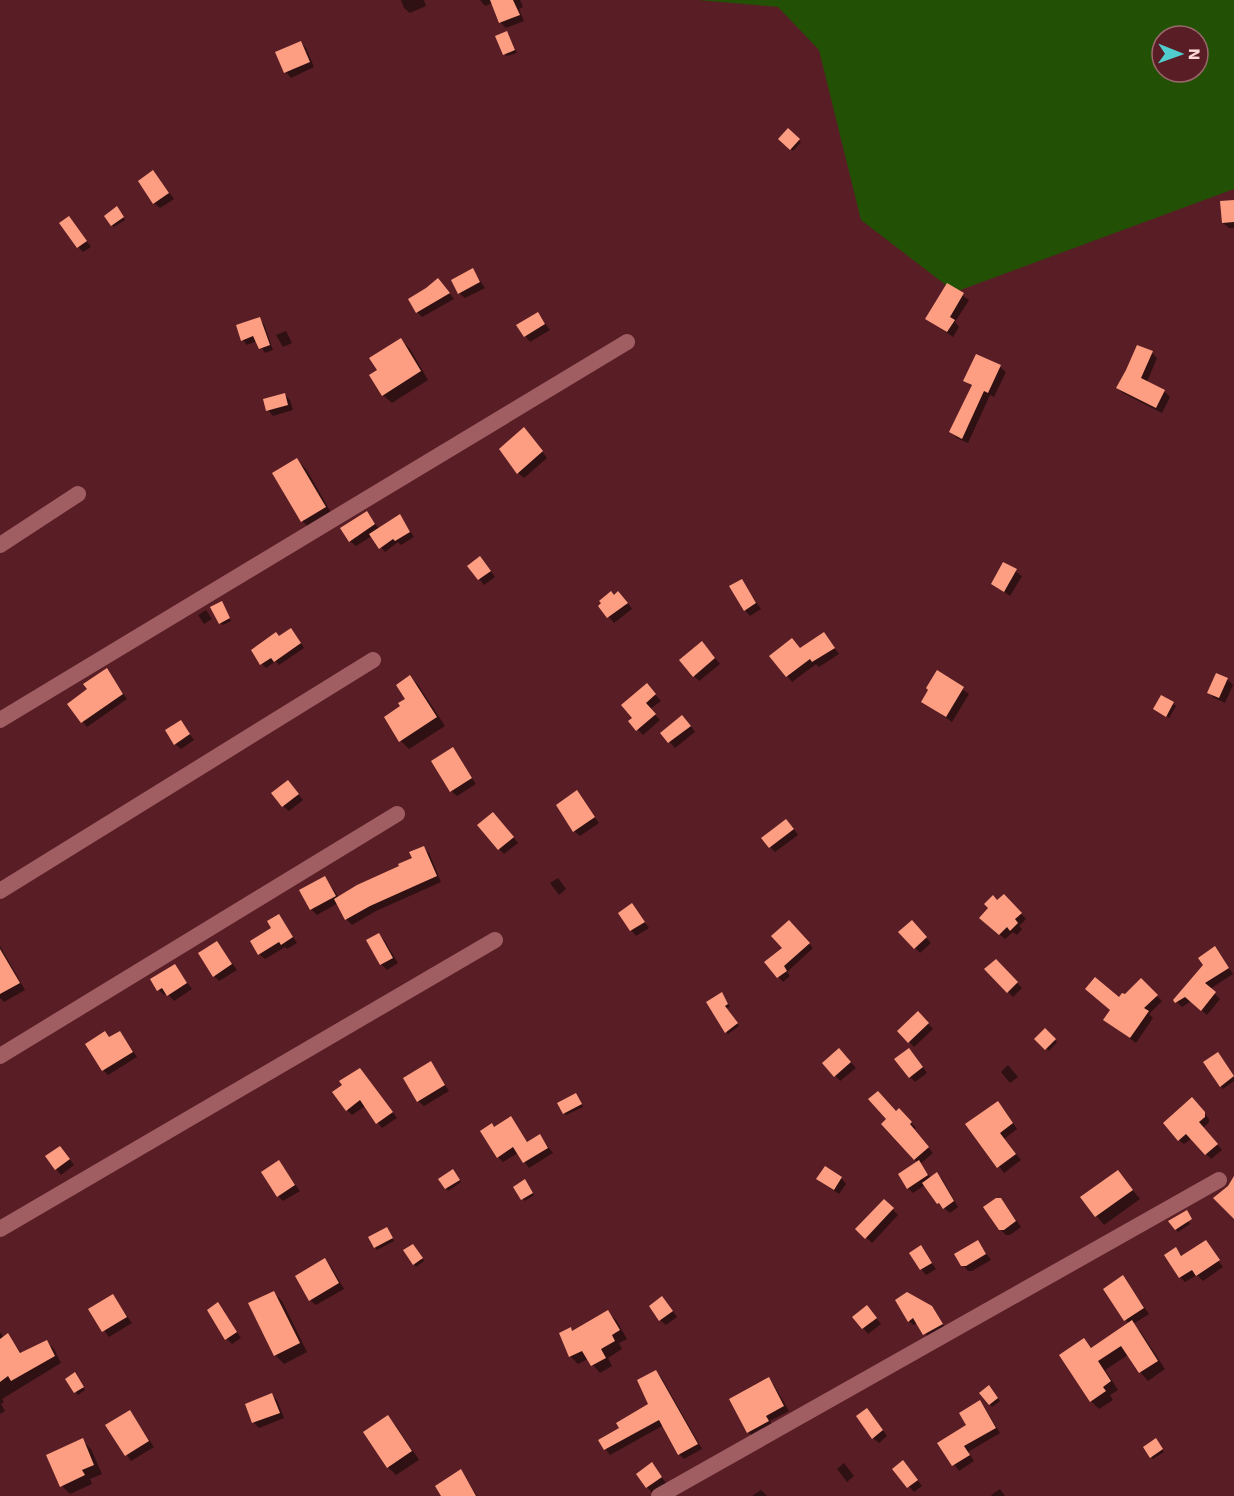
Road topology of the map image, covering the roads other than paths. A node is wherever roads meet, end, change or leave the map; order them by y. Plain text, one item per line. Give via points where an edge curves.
1 (627, 342) dead end
2 (78, 494) dead end
3 (0, 545) edge
4 (373, 660) dead end
5 (0, 720) edge
6 (397, 814) dead end
7 (0, 891) edge
8 (495, 940) dead end
9 (0, 1056) edge
10 (1219, 1180) dead end
11 (0, 1230) edge
12 (659, 1496) edge

1 - 5 street
2 - 3 street
4 - 7 street
6 - 9 street
8 - 11 street
10 - 12 street

